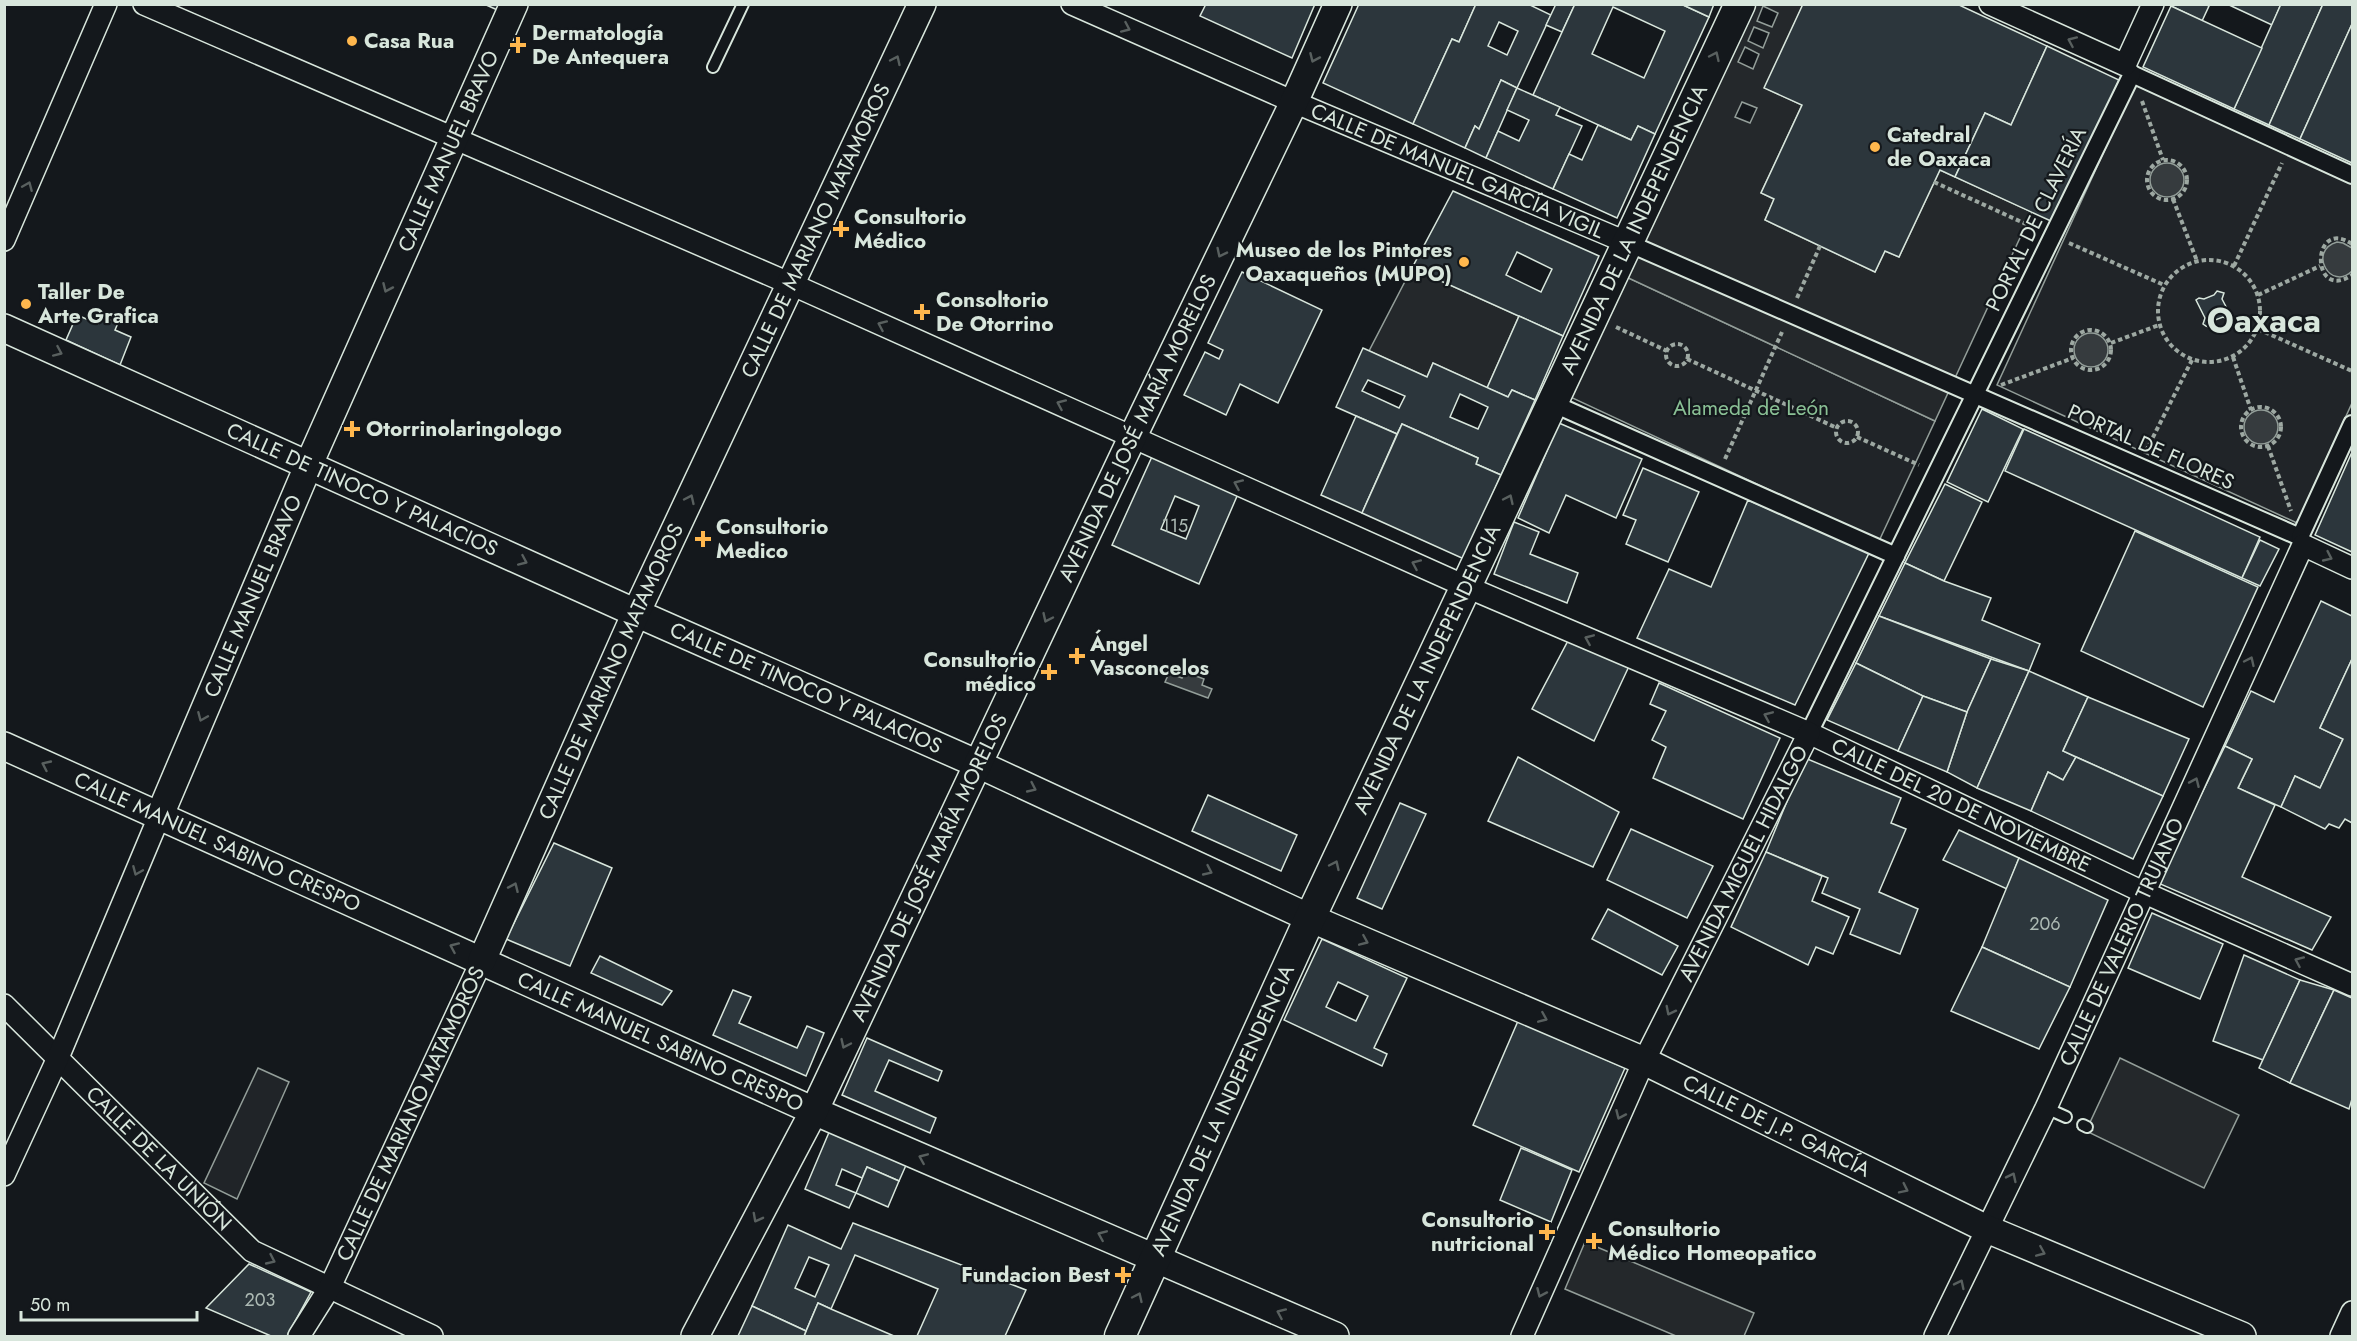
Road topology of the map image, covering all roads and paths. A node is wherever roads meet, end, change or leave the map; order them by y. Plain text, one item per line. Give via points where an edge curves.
1 (106, 4) edge
2 (144, 4) edge
3 (514, 4) edge
4 (743, 4) edge
5 (922, 4) edge
6 (1072, 4) edge
7 (1338, 4) edge
8 (1740, 4) edge
9 (1990, 4) edge
10 (2153, 4) edge
11 (713, 67) dead end
12 (2129, 69) junction
13 (1294, 102) junction
14 (454, 138) junction
15 (2290, 147) junction
16 (2163, 160) junction
17 (2352, 175) edge
18 (2174, 199) junction
19 (4, 240) edge
20 (1628, 243) junction
21 (2352, 244) edge
22 (1820, 246) dead end
23 (2197, 261) junction
24 (2234, 266) junction
25 (2320, 266) junction
26 (2352, 275) edge
27 (791, 284) junction
28 (2258, 296) junction
29 (1790, 314) junction
30 (1593, 317) junction
31 (2159, 325) junction
32 (4, 328) edge
33 (2258, 329) junction
34 (2110, 343) junction
35 (1667, 351) junction
36 (2233, 357) junction
37 (2073, 358) junction
38 (1687, 359) junction
39 (2192, 360) junction
40 (2352, 371) edge
41 (1756, 391) junction
42 (1976, 395) junction
43 (1554, 404) junction
44 (2251, 410) junction
45 (2352, 423) edge
46 (1837, 428) junction
47 (1133, 436) junction
48 (1857, 437) junction
49 (2268, 446) junction
50 (309, 464) junction
51 (2138, 466) junction
52 (1937, 473) junction
53 (1717, 476) junction
54 (2302, 541) junction
55 (1896, 556) junction
56 (2352, 568) edge
57 (1468, 588) junction
58 (636, 613) junction
59 (1809, 734) junction
60 (4, 746) edge
61 (978, 764) junction
62 (159, 817) junction
63 (2145, 892) junction
64 (1310, 918) junction
65 (482, 960) junction
66 (2352, 985) edge
67 (4, 1005) edge
68 (57, 1060) junction
69 (1644, 1061) junction
70 (2046, 1108) junction
71 (814, 1111) junction
72 (2066, 1117) dead end
73 (4, 1175) edge
74 (1987, 1229) junction
75 (1156, 1258) junction
76 (330, 1287) junction
77 (2352, 1312) edge
78 (299, 1336) edge
79 (432, 1336) edge
80 (695, 1336) edge
81 (1120, 1336) edge
82 (1335, 1336) edge
83 (1522, 1336) edge
84 (1935, 1336) edge
85 (2242, 1336) edge
86 (2341, 1336) edge

19 -> 1 street
2 - 14 street, CALLE DEL 20 DE NOVIEMBRE
3 - 14 street, CALLE MANUEL BRAVO
4 - 11 lane
27 -> 5 street, CALLE DE MARIANO MATAMOROS
6 -> 13 street, CALLE DE MANUEL GARCÍA VIGIL
7 -> 13 street, AVENIDA DE JOSÉ MARÍA MORELOS
20 -> 8 main road, AVENIDA DE LA INDEPENDENCIA
12 -> 9 street
10 - 12 street
12 - 15 street
12 - 16 path
12 - 42 street, PORTAL DE CLAVERÍA
13 - 20 street, CALLE DE MANUEL GARCÍA VIGIL
13 -> 47 street, AVENIDA DE JOSÉ MARÍA MORELOS
14 - 27 street, CALLE DEL 20 DE NOVIEMBRE
14 -> 50 street, CALLE MANUEL BRAVO
15 - 17 street
15 - 24 path
16 - 18 path via 2181,164 2187,175 2186,187
16 - 18 path via 2150,169 2148,185 2157,197
18 - 23 path
20 - 29 street, CALLE DE MANUEL GARCÍA VIGIL
20 - 30 main road, AVENIDA DE LA INDEPENDENCIA
21 - 25 path via 2338,239 2327,244 2320,254
22 - 29 path
23 - 24 path via 2210,259
23 - 31 path via 2173,274 2164,285 2159,297
24 - 28 path via 2253,284
25 - 26 path via 2333,279
25 - 28 path
47 -> 27 street, CALLE DEL 20 DE NOVIEMBRE
58 -> 27 street, CALLE DE MARIANO MATAMOROS
28 - 33 path
29 - 41 path
29 - 42 street, CALLE DE MANUEL GARCÍA VIGIL
30 - 35 path
30 - 43 main road, AVENIDA DE LA INDEPENDENCIA
31 - 34 path
31 - 39 path via 2177,352
32 -> 50 street, CALLE DE TINOCO Y PALACIOS
33 - 36 path
33 - 40 path
34 - 37 path via 2111,356 2098,370 2085,370
34 - 37 path via 2097,330 2084,331 2074,339
35 - 38 path via 1668,361 1675,365 1682,365
35 - 38 path via 1672,345 1682,345 1687,350
36 - 39 path via 2220,362
36 - 44 path
37 - 42 path
38 - 41 path
39 - 51 path
41 - 46 path
41 - 53 path
42 - 51 street, PORTAL DE FLORES
42 - 52 street, AVENIDA MIGUEL HIDALGO
43 - 53 street
57 -> 43 main road, AVENIDA DE LA INDEPENDENCIA
44 - 49 path via 2244,416 2242,434 2255,447
44 - 49 path via 2272,410 2280,420 2278,439
45 - 54 street
46 - 48 path via 1843,442
46 - 48 path via 1850,422 1856,426
57 -> 47 street, CALLE DEL 20 DE NOVIEMBRE
47 -> 61 street, AVENIDA DE JOSÉ MARÍA MORELOS
48 - 52 path
49 - 54 path
50 -> 58 street, CALLE DE TINOCO Y PALACIOS
50 -> 62 street, CALLE MANUEL BRAVO
51 - 54 street, PORTAL DE FLORES
52 - 55 street, AVENIDA MIGUEL HIDALGO
53 - 55 street
54 -> 56 street
63 -> 54 street, CALLE DE VALERIO TRUJANO
55 - 59 street, AVENIDA MIGUEL HIDALGO
59 -> 57 street, CALLE DEL 20 DE NOVIEMBRE
64 -> 57 main road, AVENIDA DE LA INDEPENDENCIA
58 - 61 street, CALLE DE TINOCO Y PALACIOS
65 -> 58 street, CALLE DE MARIANO MATAMOROS
59 - 63 street, CALLE DEL 20 DE NOVIEMBRE
59 -> 69 street, AVENIDA MIGUEL HIDALGO
62 -> 60 street, CALLE MANUEL SABINO CRESPO
61 -> 64 street, CALLE DE TINOCO Y PALACIOS
61 -> 71 street, AVENIDA DE JOSÉ MARÍA MORELOS
65 -> 62 street, CALLE MANUEL SABINO CRESPO
62 -> 68 street, CALLE MANUEL BRAVO
66 -> 63 street, CALLE DEL 20 DE NOVIEMBRE
63 - 70 street, CALLE DE VALERIO TRUJANO
64 -> 69 street, CALLE DE J.P. GARCÍA
64 - 75 main road, AVENIDA DE LA INDEPENDENCIA
65 - 71 street, CALLE MANUEL SABINO CRESPO
65 - 76 street, CALLE DE MARIANO MATAMOROS
67 - 68 street, CALLE DE LA UNIÓN
68 - 73 street, CALLE MANUEL BRAVO
68 -> 76 street, CALLE DE LA UNIÓN via 252,1251
69 -> 74 street, CALLE DE J.P. GARCÍA
69 -> 83 street, AVENIDA MIGUEL HIDALGO
70 - 72 lane
74 -> 70 street, CALLE DE VALERIO TRUJANO
75 -> 71 street, CALLE MANUEL SABINO CRESPO
71 -> 80 street, AVENIDA DE JOSÉ MARÍA MORELOS
84 -> 74 street, CALLE DE VALERIO TRUJANO
74 -> 85 street, CALLE DE J.P. GARCÍA
81 -> 75 main road, AVENIDA DE LA INDEPENDENCIA
82 -> 75 street, CALLE MANUEL SABINO CRESPO
76 - 78 street, CALLE DE MARIANO MATAMOROS
76 - 79 street, CALLE DE LA UNIÓN
77 - 86 street

